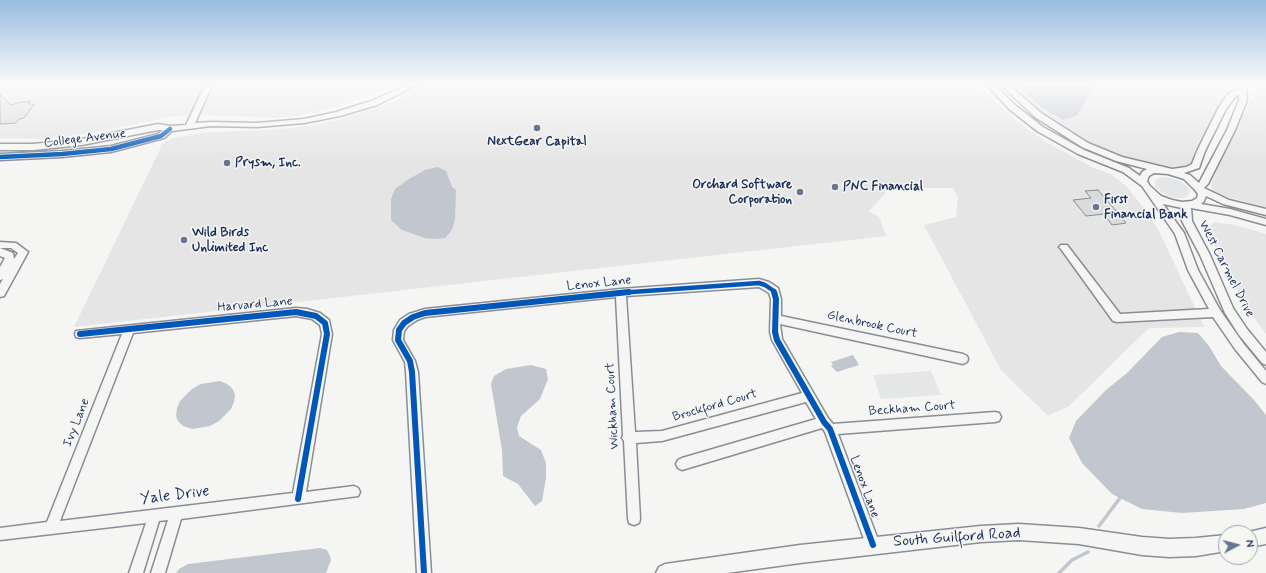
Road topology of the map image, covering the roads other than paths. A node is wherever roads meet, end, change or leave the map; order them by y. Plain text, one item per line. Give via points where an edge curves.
1 (197, 110) edge
2 (349, 110) edge
3 (1015, 110) edge
4 (1032, 110) edge
5 (1222, 110) edge
6 (1239, 110) edge
7 (190, 125) junction
8 (170, 128) junction
9 (1, 148) edge
10 (0, 157) edge
11 (1162, 170) junction
12 (1144, 184) junction
13 (1200, 189) junction
14 (1151, 193) junction
15 (1188, 205) junction
16 (1266, 212) edge
17 (1266, 222) edge
18 (0, 245) edge
19 (1064, 246) dead end
20 (4, 253) edge
21 (0, 276) edge
22 (0, 293) edge
23 (621, 293) junction
24 (1216, 313) junction
25 (776, 319) junction
26 (129, 329) junction
27 (80, 334) dead end
28 (963, 359) dead end
29 (1266, 360) edge
30 (1266, 379) edge
31 (809, 396) junction
32 (995, 417) dead end
33 (827, 426) junction
34 (628, 438) junction
35 (682, 464) dead end
36 (354, 492) dead end
37 (298, 499) junction
38 (176, 512) junction
39 (155, 515) junction
40 (634, 519) dead end
41 (51, 527) junction
42 (0, 534) edge
43 (1218, 544) edge
44 (874, 546) junction
45 (732, 569) edge
46 (136, 573) edge
47 (158, 573) edge
48 (424, 573) edge
49 (665, 573) edge

1 - 7 street
2 - 7 street, College Avenue via 287,123
3 - 12 street, West Carmel Drive via 1040,129 1081,152 1126,170
4 - 11 street via 1085,145 1119,159
5 - 11 street via 1196,166 1187,170
6 - 13 street
7 - 8 street, College Avenue
8 - 9 street, College Avenue via 158,127 97,140 49,146
8 - 10 street, College Avenue via 161,136 111,149
11 - 12 street via 1147,173 1144,176
11 - 13 street via 1183,175
12 - 14 street, West Carmel Drive
13 - 15 street via 1201,199
13 - 16 street via 1226,202
14 - 15 street via 1166,201
14 - 24 street, West Carmel Drive via 1179,233 1193,270
15 - 17 street via 1230,212
15 - 29 street, West Carmel Drive via 1186,221 1205,255 1229,310
18 - 22 street via 13,245 23,252
19 - 24 street via 1117,318
20 - 21 street via 10,256 10,260
23 - 25 street, Lenox Lane via 759,283 774,291
23 - 34 street, Wickham Court
23 - 48 street, Lenox Lane via 425,313 413,317 399,330 398,340 410,361 412,372
24 - 30 street, West Carmel Drive
25 - 28 street, Glenbrook Court
25 - 31 street, Lenox Lane via 777,340
26 - 27 street, Harvard Lane
26 - 37 street, Harvard Lane via 296,312 311,315 325,323 326,334
26 - 41 street, Ivy Lane
31 - 33 street, Lenox Lane
31 - 34 street, Brockford Court via 662,436
32 - 33 street, Beckham Court
33 - 35 street
33 - 44 street, Lenox Lane
34 - 40 street, Wickham Court
36 - 37 street, Yale Drive
37 - 38 street, Yale Drive
38 - 39 street, Yale Drive
38 - 47 street
39 - 41 street, Yale Drive
39 - 46 street
41 - 42 street, Yale Drive
43 - 44 main road, South Guilford Road via 1196,547 1142,546 1079,536 1019,532
44 - 45 main road, South Guilford Road
45 - 49 main road, South Guilford Road

